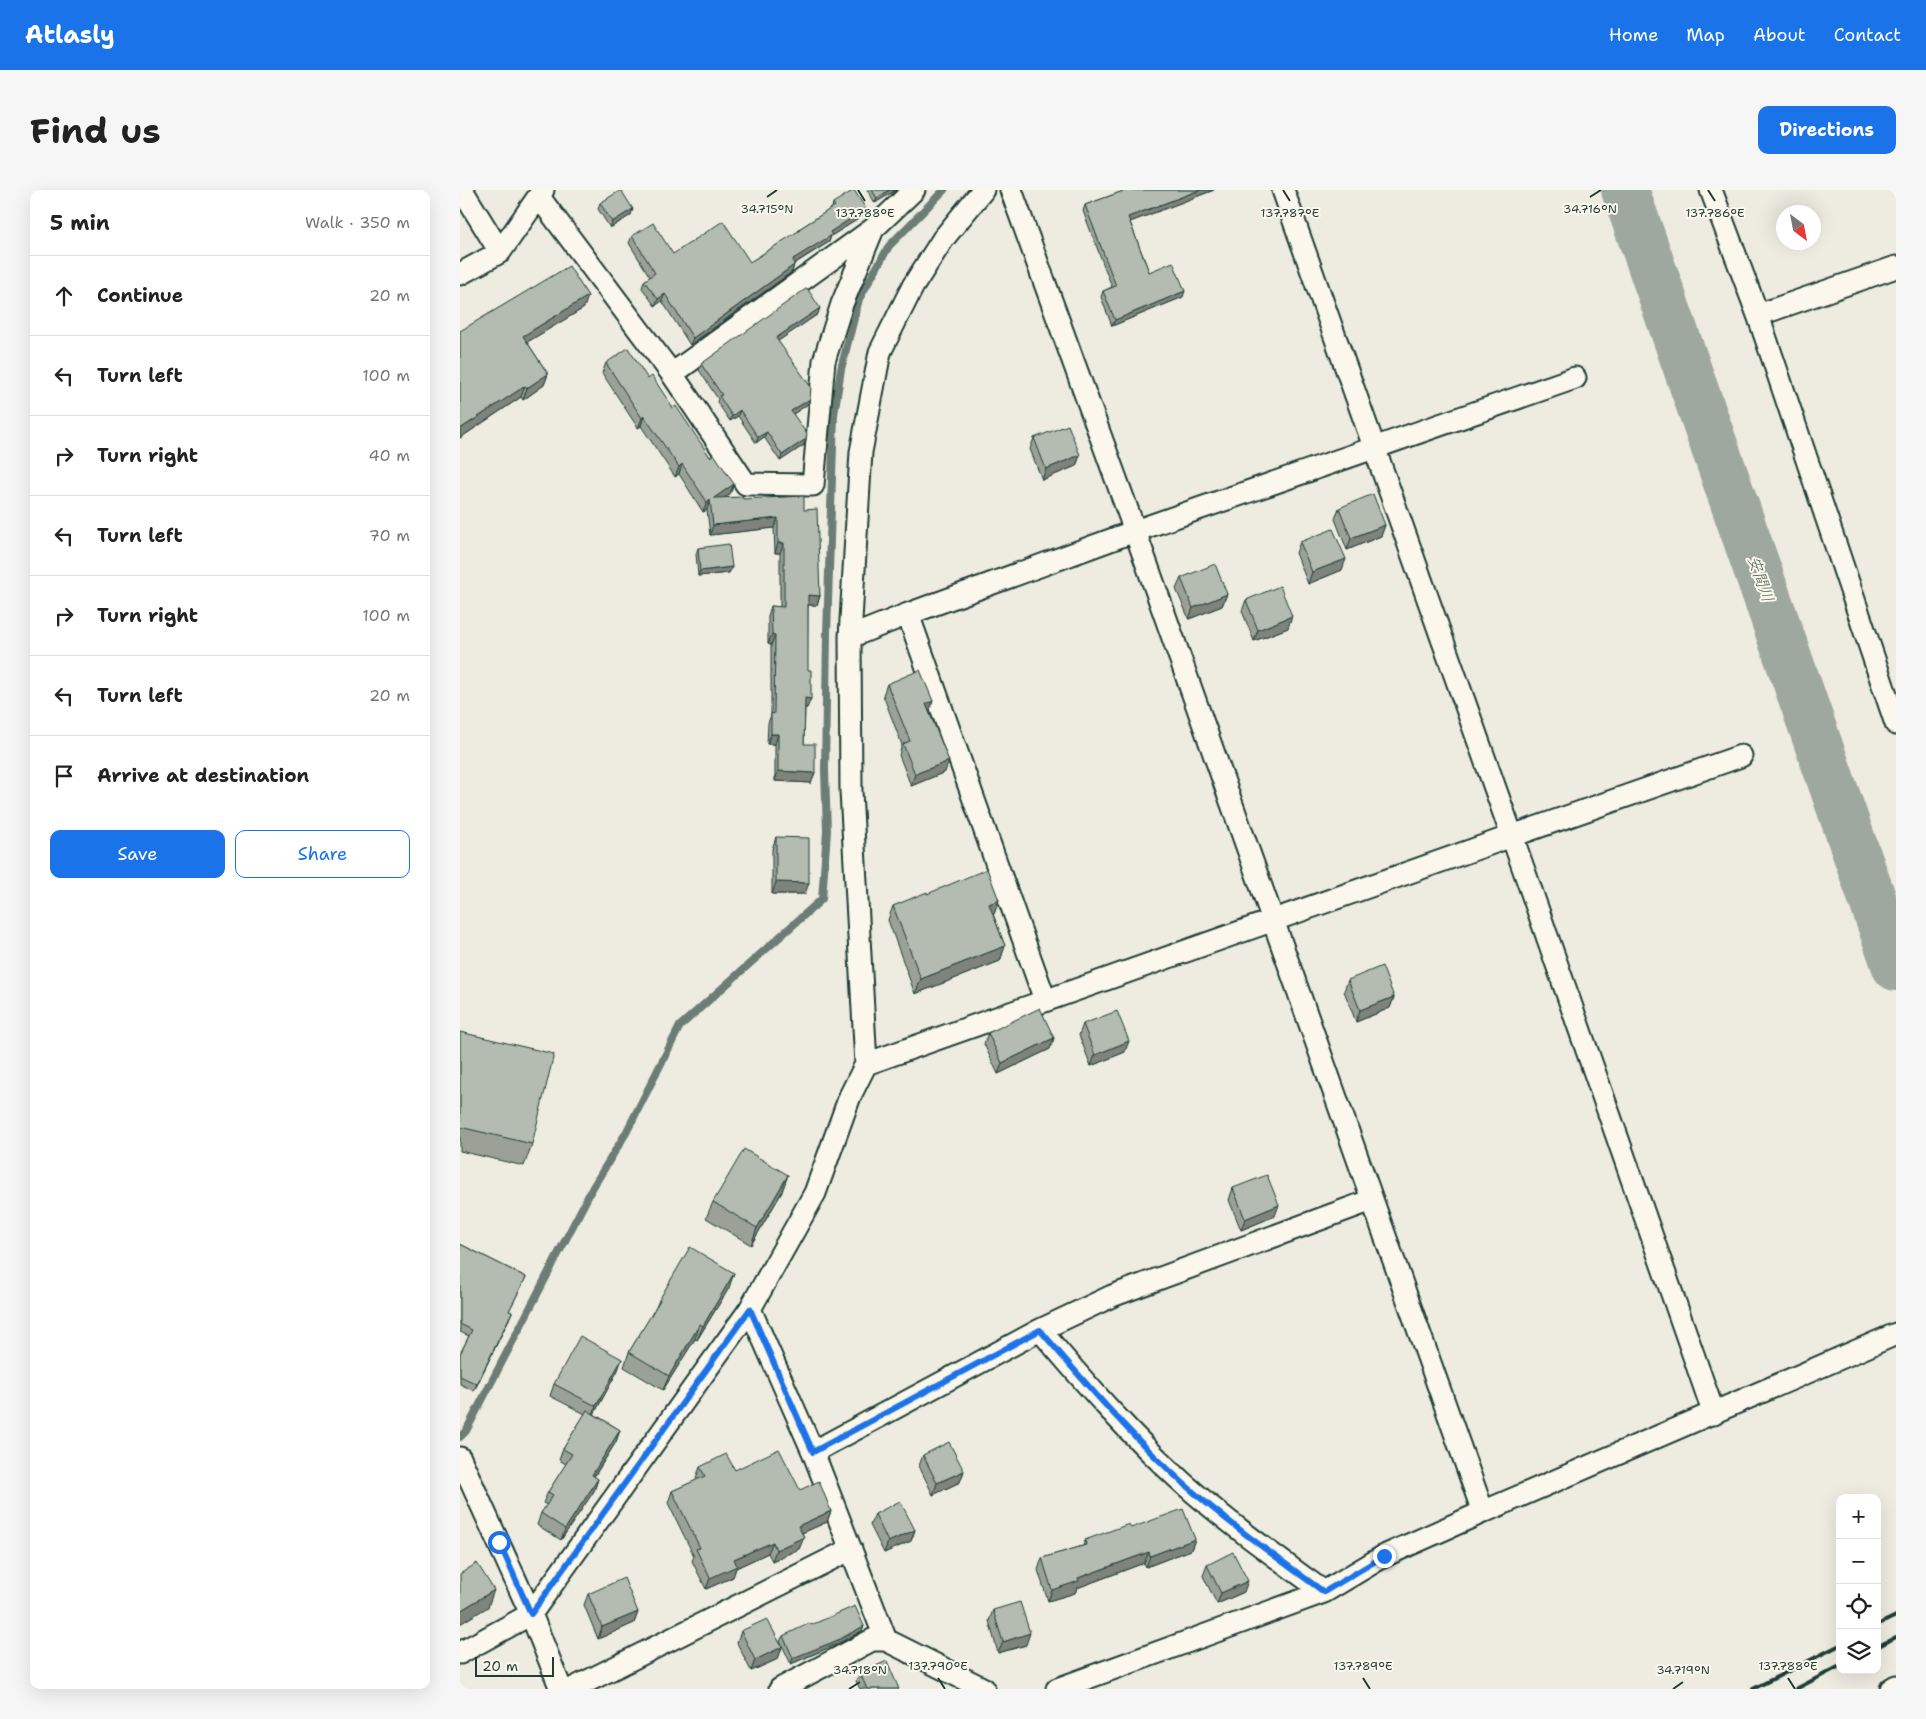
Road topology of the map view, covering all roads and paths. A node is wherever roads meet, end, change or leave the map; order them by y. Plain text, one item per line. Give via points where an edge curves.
1 (462, 190) edge
2 (914, 190) edge
3 (983, 190) edge
4 (1011, 190) edge
5 (1283, 190) edge
6 (1711, 190) edge
7 (541, 194) edge
8 (874, 229) junction
9 (500, 252) junction
10 (1896, 267) edge
11 (460, 274) edge
12 (1758, 315) junction
13 (672, 374) junction
14 (1575, 378) dead end
15 (1374, 447) junction
16 (1135, 531) junction
17 (908, 614) junction
18 (850, 637) junction
19 (1894, 710) edge
20 (1741, 756) dead end
21 (1512, 836) junction
22 (1272, 920) junction
23 (1045, 1000) junction
24 (866, 1064) junction
25 (1372, 1200) junction
26 (750, 1309) junction
27 (1040, 1330) junction
28 (1896, 1334) edge
29 (1714, 1414) junction
30 (813, 1452) junction
31 (460, 1458) edge
32 (1483, 1512) junction
33 (851, 1549) junction
34 (1324, 1592) junction
35 (531, 1614) junction
36 (886, 1640) junction
37 (460, 1653) edge
38 (1896, 1686) edge
39 (561, 1689) edge
40 (572, 1689) edge
41 (780, 1689) edge
42 (984, 1689) edge
43 (1057, 1689) edge
44 (1890, 1689) edge

1 - 9 street
2 - 8 street
3 - 18 street via 943,239 913,286 880,352 861,452
4 - 16 street
5 - 15 street
6 - 12 street
7 - 9 street
7 - 13 street
8 - 13 street
8 - 13 street via 842,304 824,361 813,485 746,484
9 - 11 street
10 - 12 street
12 - 19 street
14 - 15 street
15 - 16 street
15 - 21 street
16 - 17 street
16 - 22 street
17 - 18 street
17 - 23 street
18 - 24 street via 851,792
20 - 21 street
21 - 22 street
21 - 29 street
22 - 23 street
22 - 25 street
23 - 24 street
24 - 26 street via 850,1096 815,1193
25 - 27 street via 1112,1296
25 - 32 street
26 - 30 street
26 - 35 street
27 - 30 street
27 - 34 street via 1104,1404 1182,1482 1244,1534
28 - 29 street
29 - 32 street
30 - 33 street
31 - 35 street
32 - 34 street via 1384,1556
33 - 36 street
33 - 40 street
34 - 43 street
35 - 37 street
35 - 39 street
36 - 41 street via 872,1640
36 - 42 street
38 - 44 street

